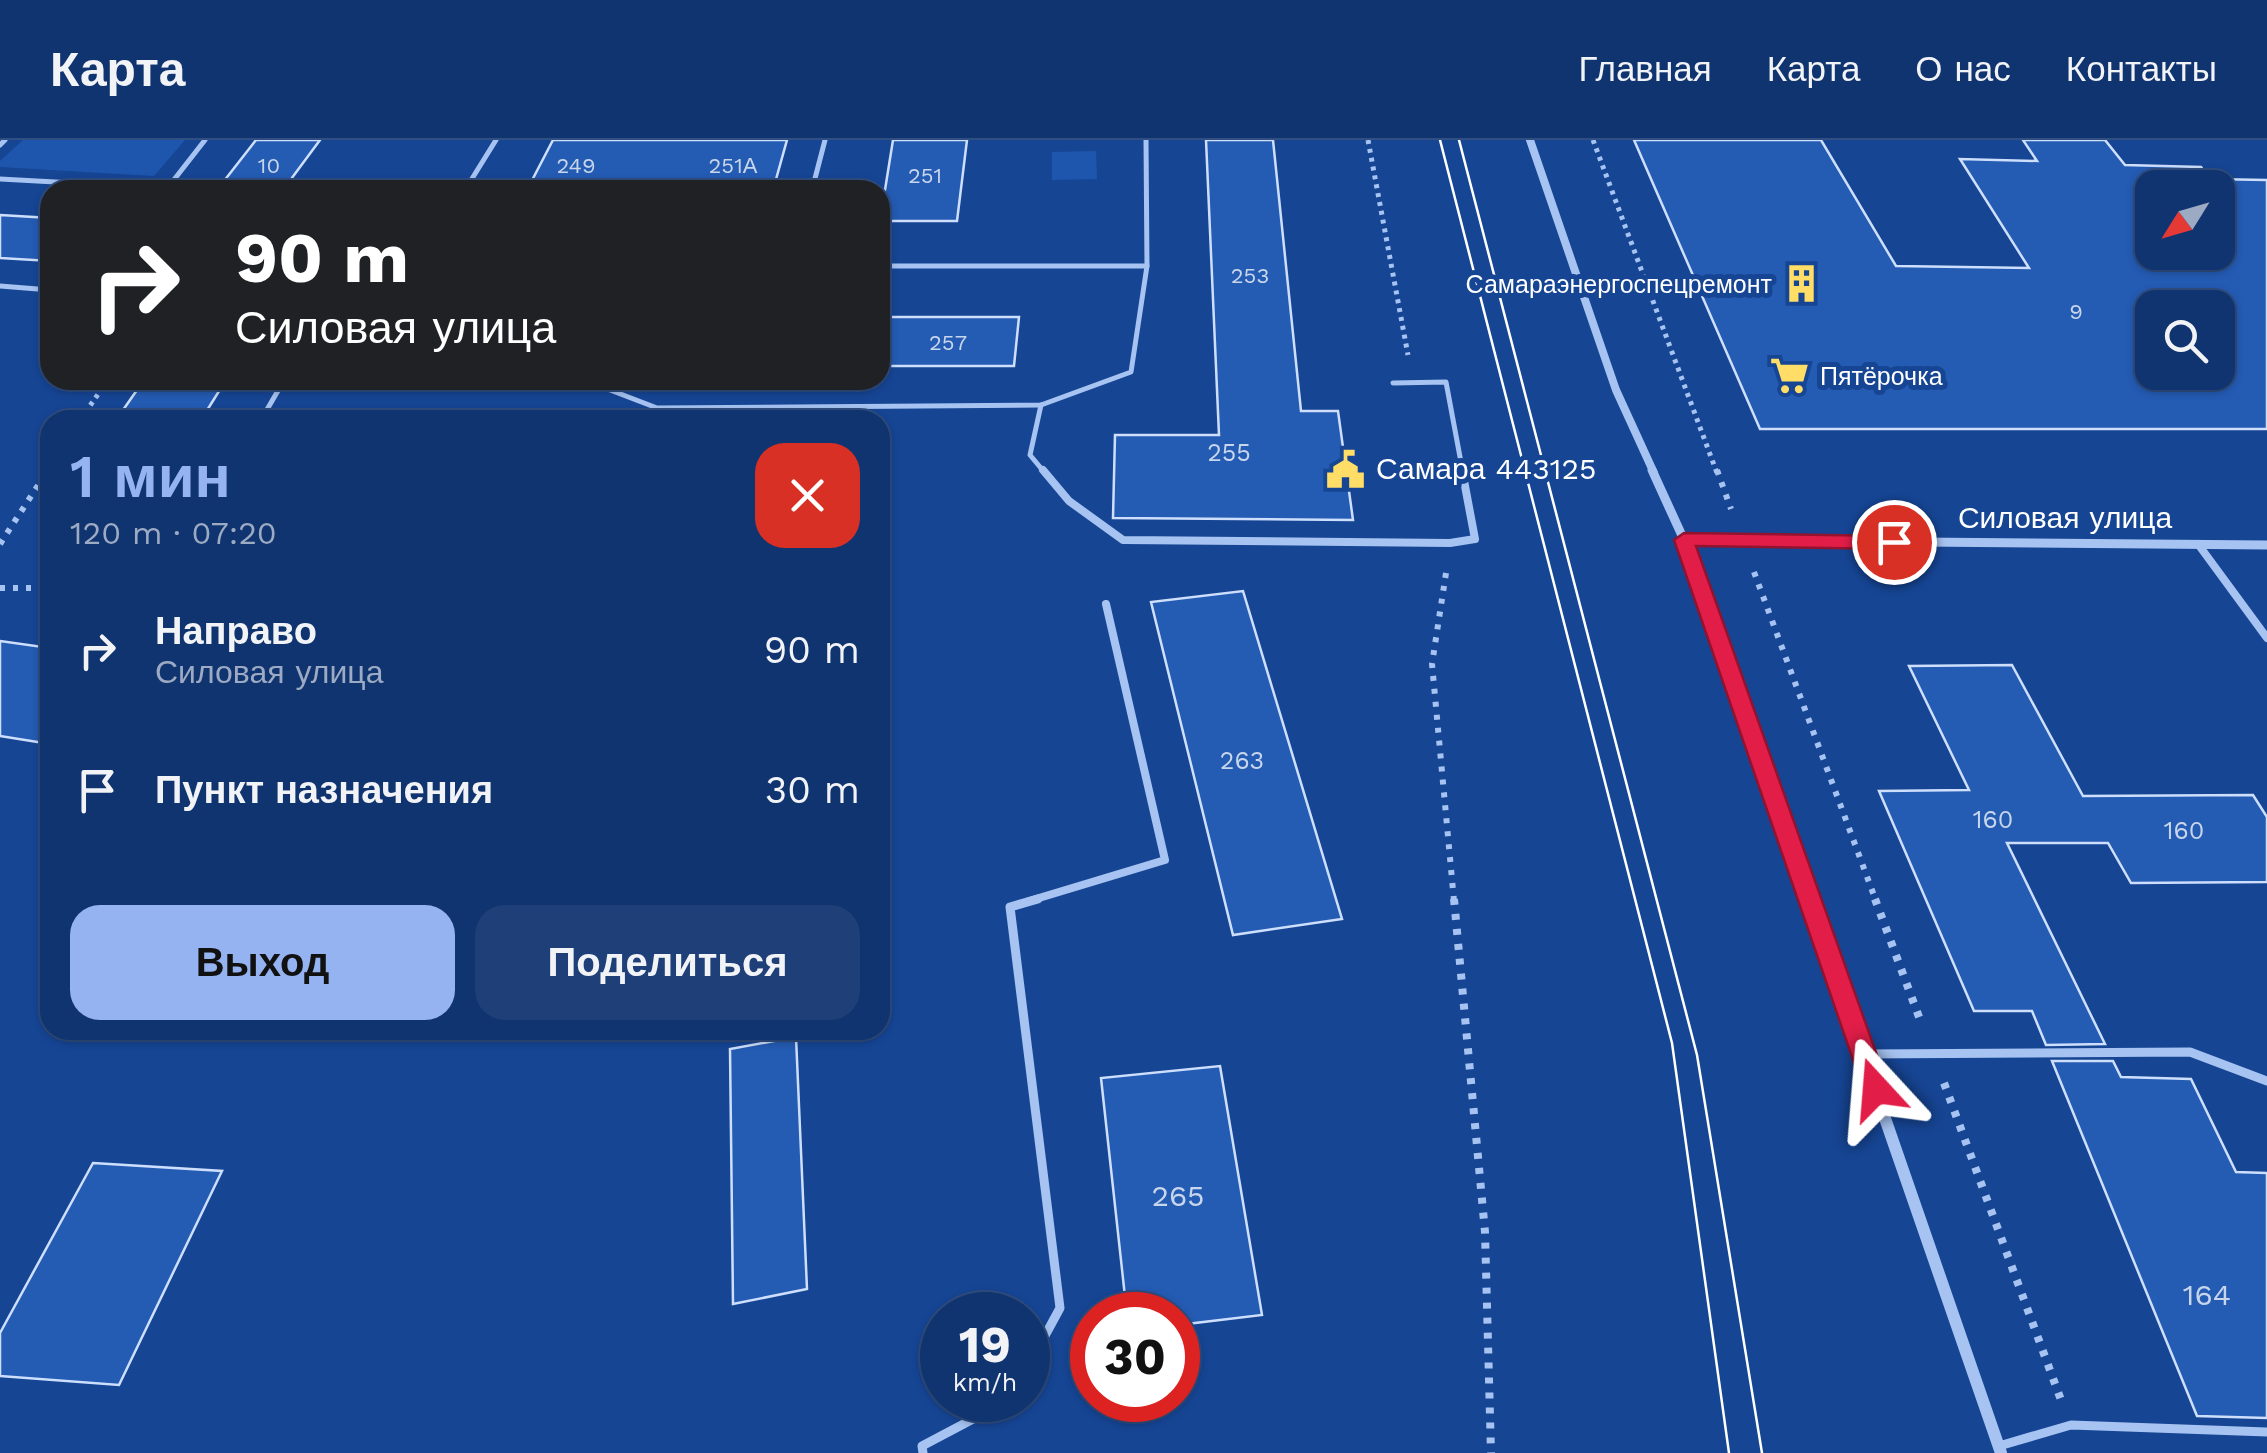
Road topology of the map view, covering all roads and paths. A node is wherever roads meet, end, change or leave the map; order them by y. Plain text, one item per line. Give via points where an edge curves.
1 (206, 140) edge
2 (496, 140) edge
3 (825, 140) edge
4 (1146, 140) edge
5 (1368, 140) edge
6 (1530, 140) edge
7 (1593, 140) edge
8 (0, 179) edge
9 (173, 180) edge
10 (471, 180) edge
11 (815, 180) edge
12 (40, 181) edge
13 (890, 266) edge
14 (1146, 266) junction
15 (0, 286) edge
16 (40, 289) edge
17 (1393, 383) dead end
18 (1414, 383) junction
19 (608, 390) edge
20 (1041, 405) junction
21 (40, 482) edge
22 (1684, 540) junction
23 (1743, 542) junction
24 (1450, 543) junction
25 (0, 544) edge
26 (2198, 544) junction
27 (2267, 544) edge
28 (0, 588) edge
29 (40, 588) edge
30 (1106, 604) dead end
31 (2267, 638) edge
32 (1864, 1054) junction
33 (1934, 1057) junction
34 (2267, 1081) edge
35 (1050, 1326) edge
36 (967, 1422) edge
37 (2071, 1425) junction
38 (2267, 1432) edge
39 (2000, 1450) edge
40 (923, 1453) edge
41 (1490, 1453) edge

1 - 9 lane
2 - 10 lane
3 - 11 lane
4 - 14 lane
5 - 18 path
6 - 22 street via 1616,390
7 - 23 path
8 - 12 lane
13 - 14 lane
14 - 20 lane via 1132,372
15 - 16 lane
17 - 18 lane
18 - 24 lane via 1446,382 1475,539
19 - 20 lane via 657,408
20 - 24 lane via 1030,455 1069,502 1123,540
21 - 25 path
22 - 23 street, Силовая улица
22 - 32 street
23 - 26 street, Силовая улица
23 - 33 path
24 - 41 path via 1432,664 1485,1232
26 - 27 street, Силовая улица
26 - 31 lane
28 - 29 path
30 - 35 lane via 1165,860 1010,907 1060,1308
32 - 33 lane
32 - 39 street
33 - 34 lane via 2190,1052
33 - 37 path
36 - 40 lane via 922,1446
37 - 38 lane
37 - 39 lane

